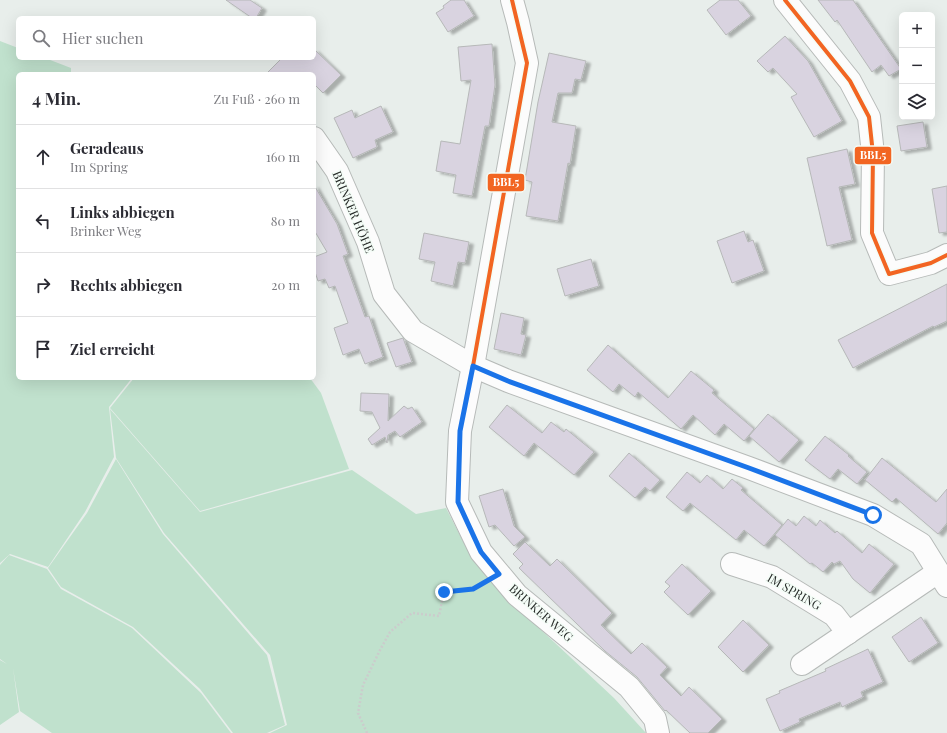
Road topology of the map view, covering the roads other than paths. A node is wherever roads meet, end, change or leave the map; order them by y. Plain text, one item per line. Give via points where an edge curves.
1 (512, 0) edge
2 (785, 0) edge
3 (316, 141) edge
4 (947, 255) edge
5 (473, 366) junction
6 (732, 564) dead end
7 (942, 579) edge
8 (848, 633) junction
9 (802, 664) dead end
10 (658, 733) edge

1 - 5 street, BRINKER WEG via 527,63
2 - 4 street via 850,81 869,117 873,154 872,233 889,274 931,263
3 - 5 street, BRINKER HÖHE via 337,171 368,242 384,294 413,331
5 - 7 street via 873,515 921,544
5 - 10 street, BRINKER WEG via 460,431 458,502 481,552 517,594 629,687 655,720
6 - 8 street, IM SPRING via 772,577 834,615
7 - 8 street
8 - 9 street

